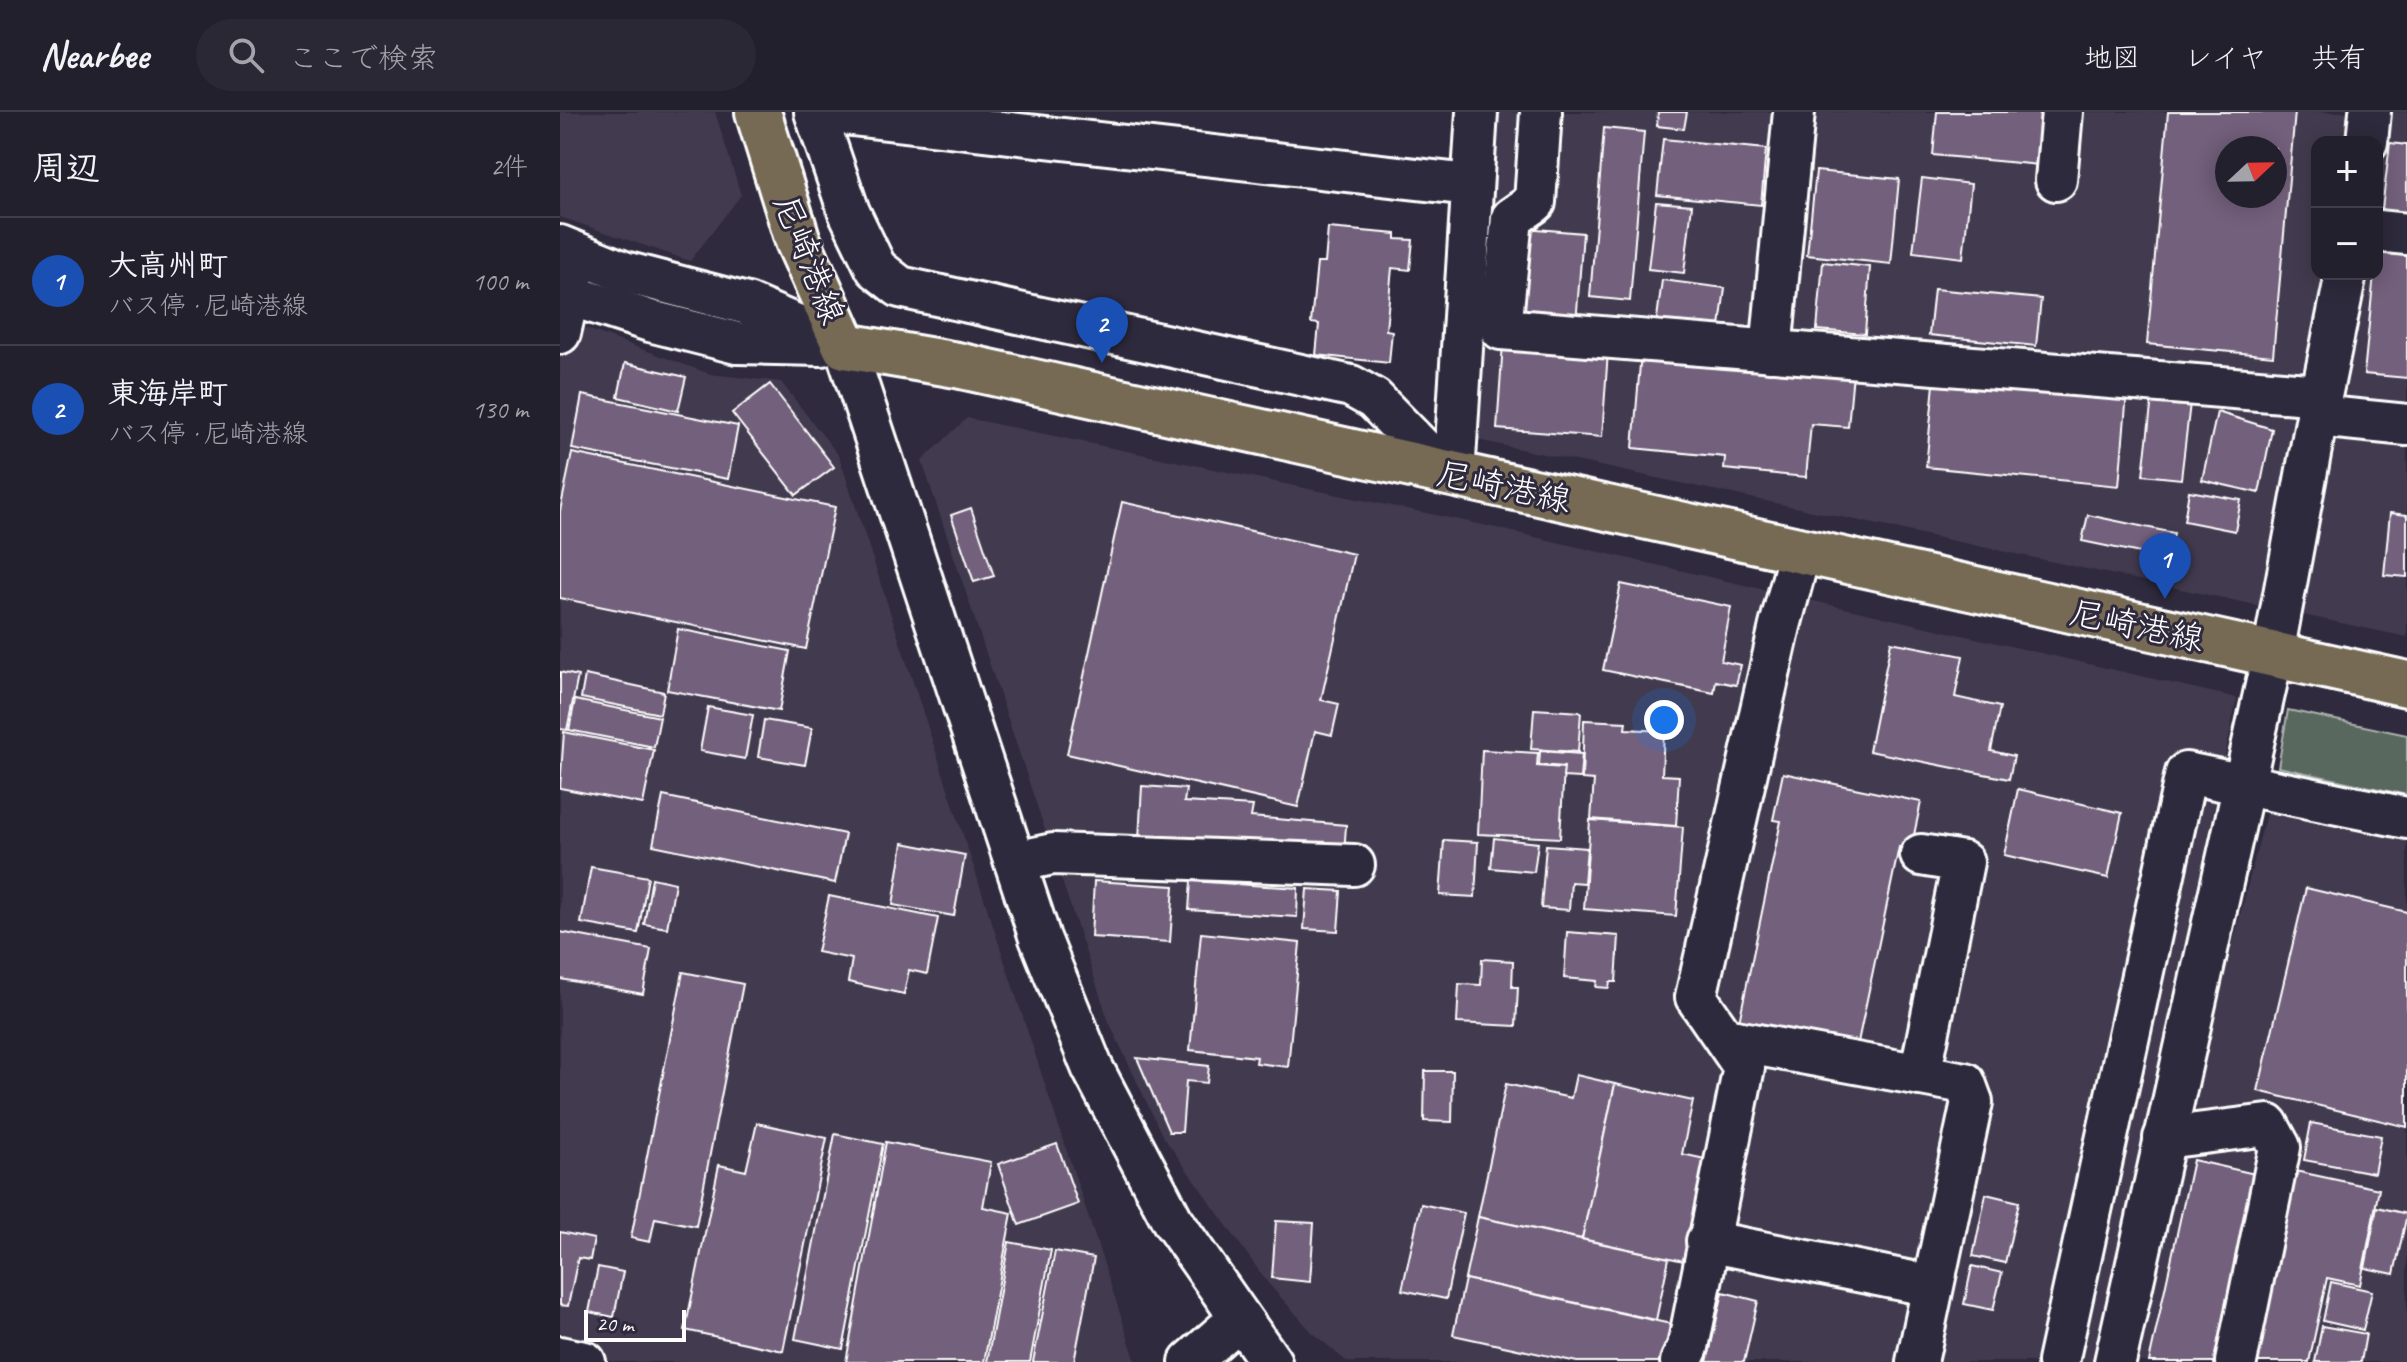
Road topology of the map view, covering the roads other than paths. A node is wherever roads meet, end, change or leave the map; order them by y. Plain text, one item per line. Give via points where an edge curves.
1 (758, 112) edge
2 (815, 112) edge
3 (825, 112) edge
4 (1477, 112) edge
5 (1541, 112) edge
6 (1794, 112) edge
7 (2062, 112) edge
8 (2370, 112) edge
9 (2368, 136) edge
10 (2056, 180) dead end
11 (1470, 185) junction
12 (2383, 232) edge
13 (2407, 234) edge
14 (569, 250) edge
15 (2345, 280) edge
16 (563, 307) edge
17 (845, 346) junction
18 (1771, 351) junction
19 (2319, 406) junction
20 (2407, 425) edge
21 (1450, 474) junction
22 (1800, 552) junction
23 (2273, 654) junction
24 (2407, 684) edge
25 (2242, 786) junction
26 (2407, 818) edge
27 (1921, 855) dead end
28 (1015, 862) junction
29 (1354, 865) dead end
30 (1725, 1039) junction
31 (1920, 1075) junction
32 (2164, 1138) junction
33 (1707, 1241) junction
34 (1932, 1286) junction
35 (1239, 1319) junction
36 (560, 1357) edge
37 (585, 1362) edge
38 (1190, 1362) edge
39 (1271, 1362) edge
40 (1287, 1362) edge
41 (1681, 1362) edge
42 (1917, 1362) edge
43 (2058, 1362) edge
44 (2115, 1362) edge
45 (2236, 1362) edge

1 - 17 main road, 尼崎港線 via 798,241
2 - 21 street via 849,212 876,268 900,287 1351,386 1374,399
3 - 11 street
4 - 11 street
5 - 18 street via 1535,202 1512,218 1501,329
6 - 18 street
7 - 10 street
8 - 9 street
11 - 21 street
12 - 13 street
14 - 16 street
14 - 17 street via 624,272 747,304
15 - 19 street
16 - 17 street via 737,343
17 - 21 main road, 尼崎港線 via 957,365
17 - 28 street
18 - 19 street
19 - 20 street
19 - 23 street
21 - 22 main road, 尼崎港線
22 - 23 main road, 尼崎港線
22 - 30 street via 1696,997
23 - 24 main road, 尼崎港線
23 - 25 street
25 - 26 street
25 - 32 street
25 - 43 street via 2186,773
27 - 31 street via 1963,862
28 - 29 street via 1053,854
28 - 35 street via 1092,1067 1172,1220
30 - 31 street
30 - 33 street via 1744,1067
31 - 34 street via 1965,1083 1972,1102
32 - 44 street
32 - 45 street via 2268,1125 2280,1147
33 - 34 street
33 - 41 street
34 - 42 street
35 - 38 street
35 - 39 street
35 - 40 street
36 - 37 street

